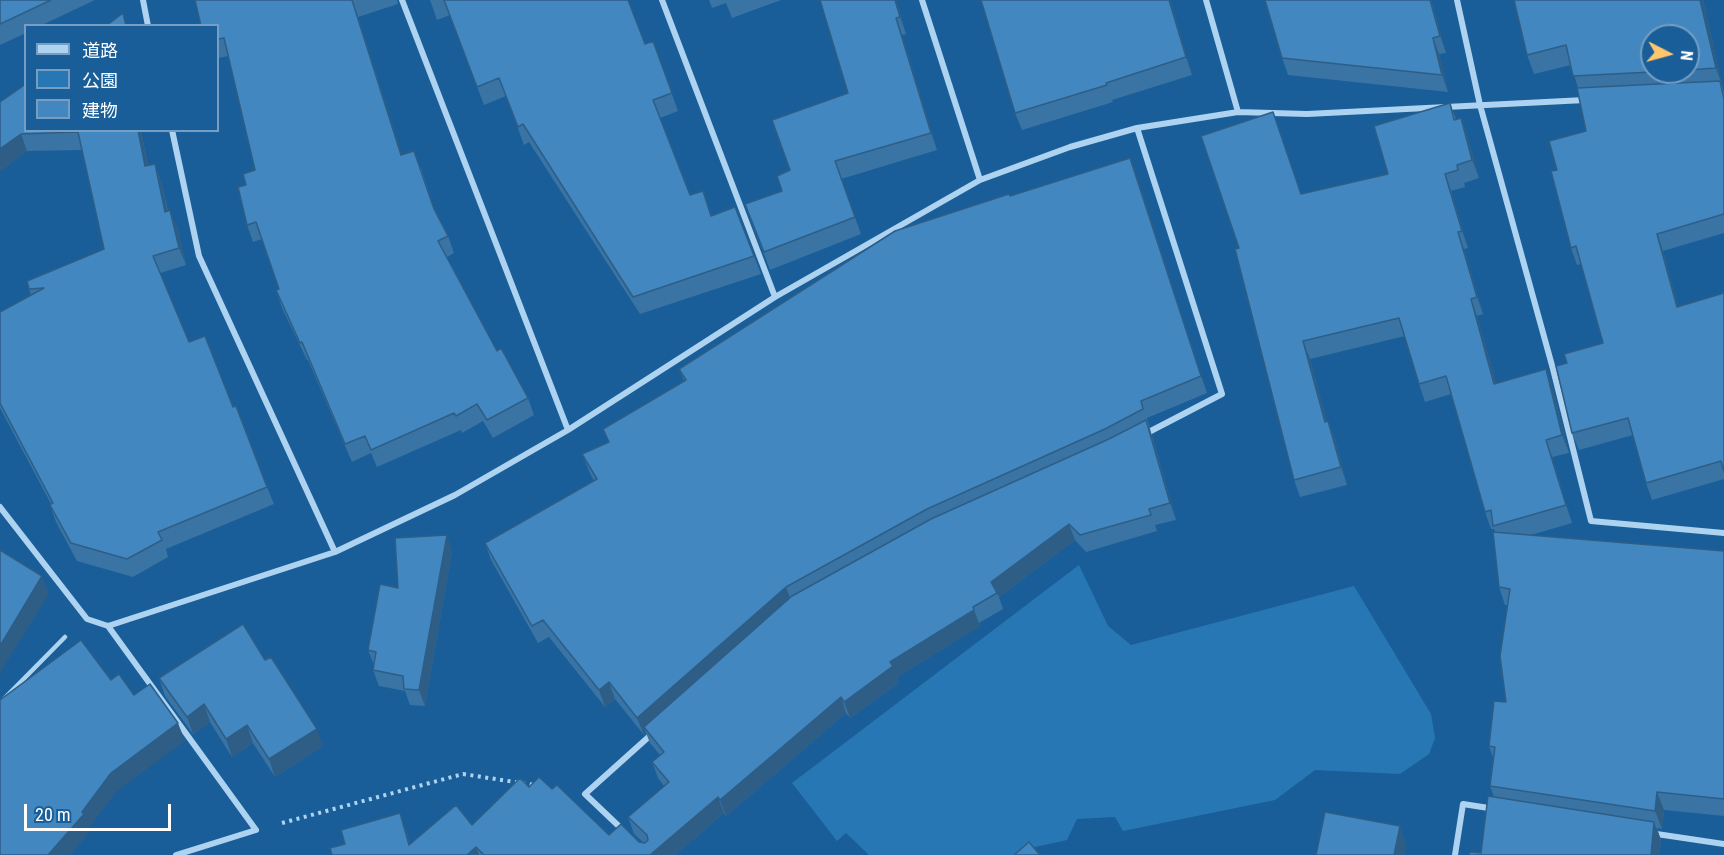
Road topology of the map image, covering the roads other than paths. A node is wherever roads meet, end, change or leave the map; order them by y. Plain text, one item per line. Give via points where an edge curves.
1 (143, 0) edge
2 (402, 0) edge
3 (662, 0) edge
4 (922, 0) edge
5 (1206, 0) edge
6 (1457, 0) edge
7 (148, 24) edge
8 (1596, 99) edge
9 (1480, 105) junction
10 (1238, 112) junction
11 (1137, 128) junction
12 (172, 132) edge
13 (980, 180) junction
14 (775, 297) junction
15 (568, 430) junction
16 (1143, 435) edge
17 (0, 507) edge
18 (1724, 533) edge
19 (335, 552) junction
20 (108, 626) junction
21 (64, 637) dead end
22 (0, 703) edge
23 (655, 732) edge
24 (1497, 809) edge
25 (1644, 832) edge
26 (633, 840) edge
27 (1724, 844) edge
28 (176, 855) edge
29 (1455, 855) edge

1 - 7 street
2 - 15 street
3 - 14 street
4 - 13 street
5 - 10 street
6 - 9 street
8 - 9 street
9 - 10 street via 1307,114
9 - 18 street via 1591,521
10 - 11 street
11 - 13 street via 1070,147
11 - 16 street via 1222,394
12 - 19 street via 199,256
13 - 14 street
14 - 15 street
15 - 19 street via 455,495
17 - 20 street via 87,619
19 - 20 street
20 - 28 street via 256,830
21 - 22 lane
23 - 26 street via 585,794
24 - 29 street via 1463,804
25 - 27 street

